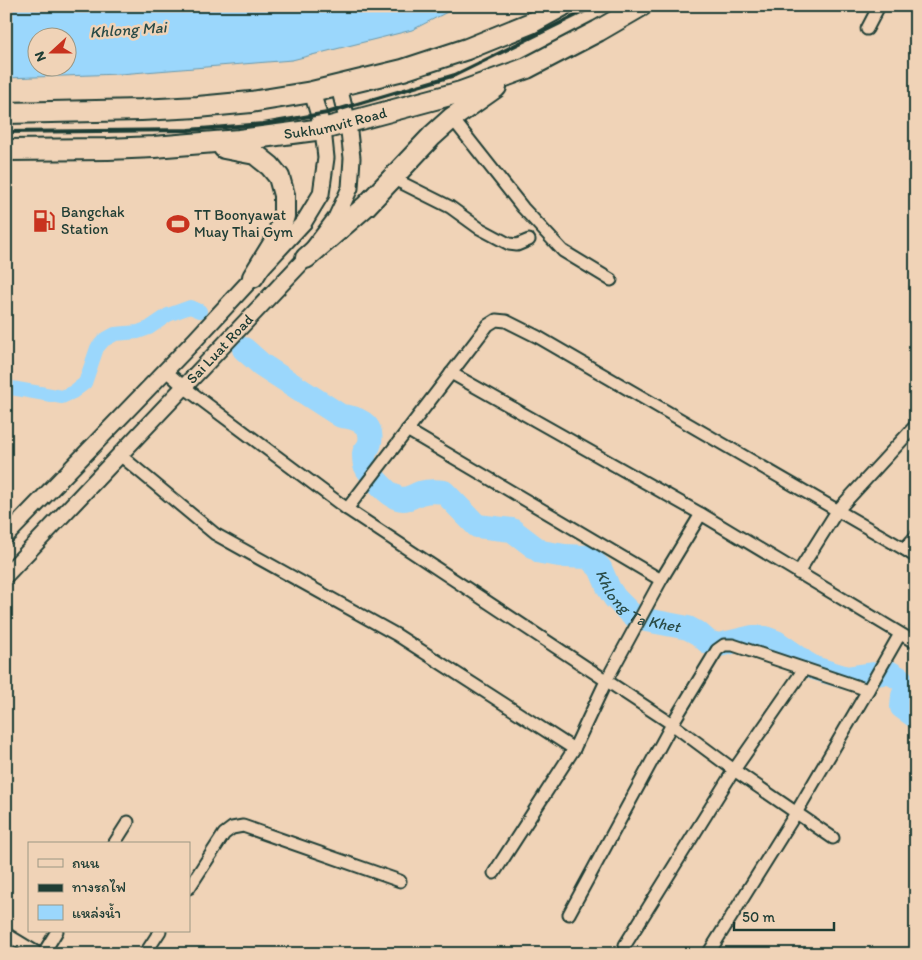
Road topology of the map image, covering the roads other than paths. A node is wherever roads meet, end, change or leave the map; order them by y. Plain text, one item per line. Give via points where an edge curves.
1 (562, 6) edge
2 (641, 6) edge
3 (880, 6) edge
4 (866, 29) dead end
5 (528, 68) junction
6 (339, 87) junction
7 (312, 92) junction
8 (6, 113) edge
9 (452, 118) junction
10 (348, 122) junction
11 (323, 129) junction
12 (189, 145) junction
13 (6, 150) edge
14 (392, 178) junction
15 (529, 240) dead end
16 (306, 258) junction
17 (253, 277) junction
18 (611, 280) dead end
19 (165, 370) junction
20 (450, 373) junction
21 (184, 387) junction
22 (916, 425) edge
23 (407, 430) junction
24 (120, 455) junction
25 (347, 509) junction
26 (837, 511) junction
27 (701, 514) junction
28 (6, 536) edge
29 (916, 536) edge
30 (904, 549) junction
31 (916, 557) edge
32 (798, 573) junction
33 (6, 575) edge
34 (661, 580) junction
35 (900, 634) junction
36 (916, 643) edge
37 (804, 669) junction
38 (606, 681) junction
39 (868, 690) junction
40 (672, 724) junction
41 (574, 749) junction
42 (734, 770) junction
43 (796, 813) junction
44 (128, 822) dead end
45 (834, 838) dead end
46 (115, 842) edge
47 (494, 873) dead end
48 (400, 881) dead end
49 (190, 886) edge
50 (569, 914) dead end
51 (56, 932) edge
52 (159, 932) edge
53 (6, 934) edge
54 (625, 945) dead end
55 (41, 954) edge
56 (145, 954) edge
57 (708, 954) edge

1 - 6 highway via 531,23 467,49
2 - 5 highway, Sukhumvit Road
3 - 4 street
5 - 9 highway
5 - 10 highway, Sukhumvit Road via 462,92
6 - 7 highway
6 - 10 main road, Sai Luat Road
7 - 8 highway via 198,107
7 - 11 main road, Sai Luat Road
9 - 14 highway
9 - 18 street via 523,208 563,251
10 - 11 highway, Sukhumvit Road
10 - 16 main road, Sai Luat Road via 352,158 350,188 336,218
11 - 12 highway, Sukhumvit Road
11 - 17 main road, Sai Luat Road via 326,158 321,194 304,222
12 - 13 highway, Sukhumvit Road
12 - 17 highway via 255,154 279,177 284,194 284,216 277,238
14 - 15 street via 450,207 509,244 517,245
14 - 16 highway via 366,206
16 - 21 main road, Sai Luat Road
17 - 19 main road, Sai Luat Road
19 - 21 street
19 - 28 main road, Sai Luat Road
20 - 23 street
20 - 26 street via 488,325 496,320 506,321
20 - 27 street
21 - 24 main road, Sai Luat Road
21 - 25 street
22 - 26 street
23 - 25 street
23 - 34 street
24 - 33 main road, Sai Luat Road
24 - 41 street via 215,534 397,635
25 - 38 street
26 - 30 street
26 - 32 street
27 - 32 street
27 - 34 street
29 - 30 street
30 - 31 street
32 - 35 street
34 - 38 street
35 - 36 street
35 - 39 street
37 - 39 street
37 - 40 street via 733,645 724,645 717,650
37 - 42 street
38 - 40 street
38 - 41 street
39 - 43 street
40 - 42 street
40 - 50 street
41 - 47 street
42 - 43 street
42 - 54 street
43 - 45 street
43 - 57 street
44 - 46 street
48 - 49 street via 242,826 224,834
51 - 55 street
52 - 56 street
53 - 55 street

